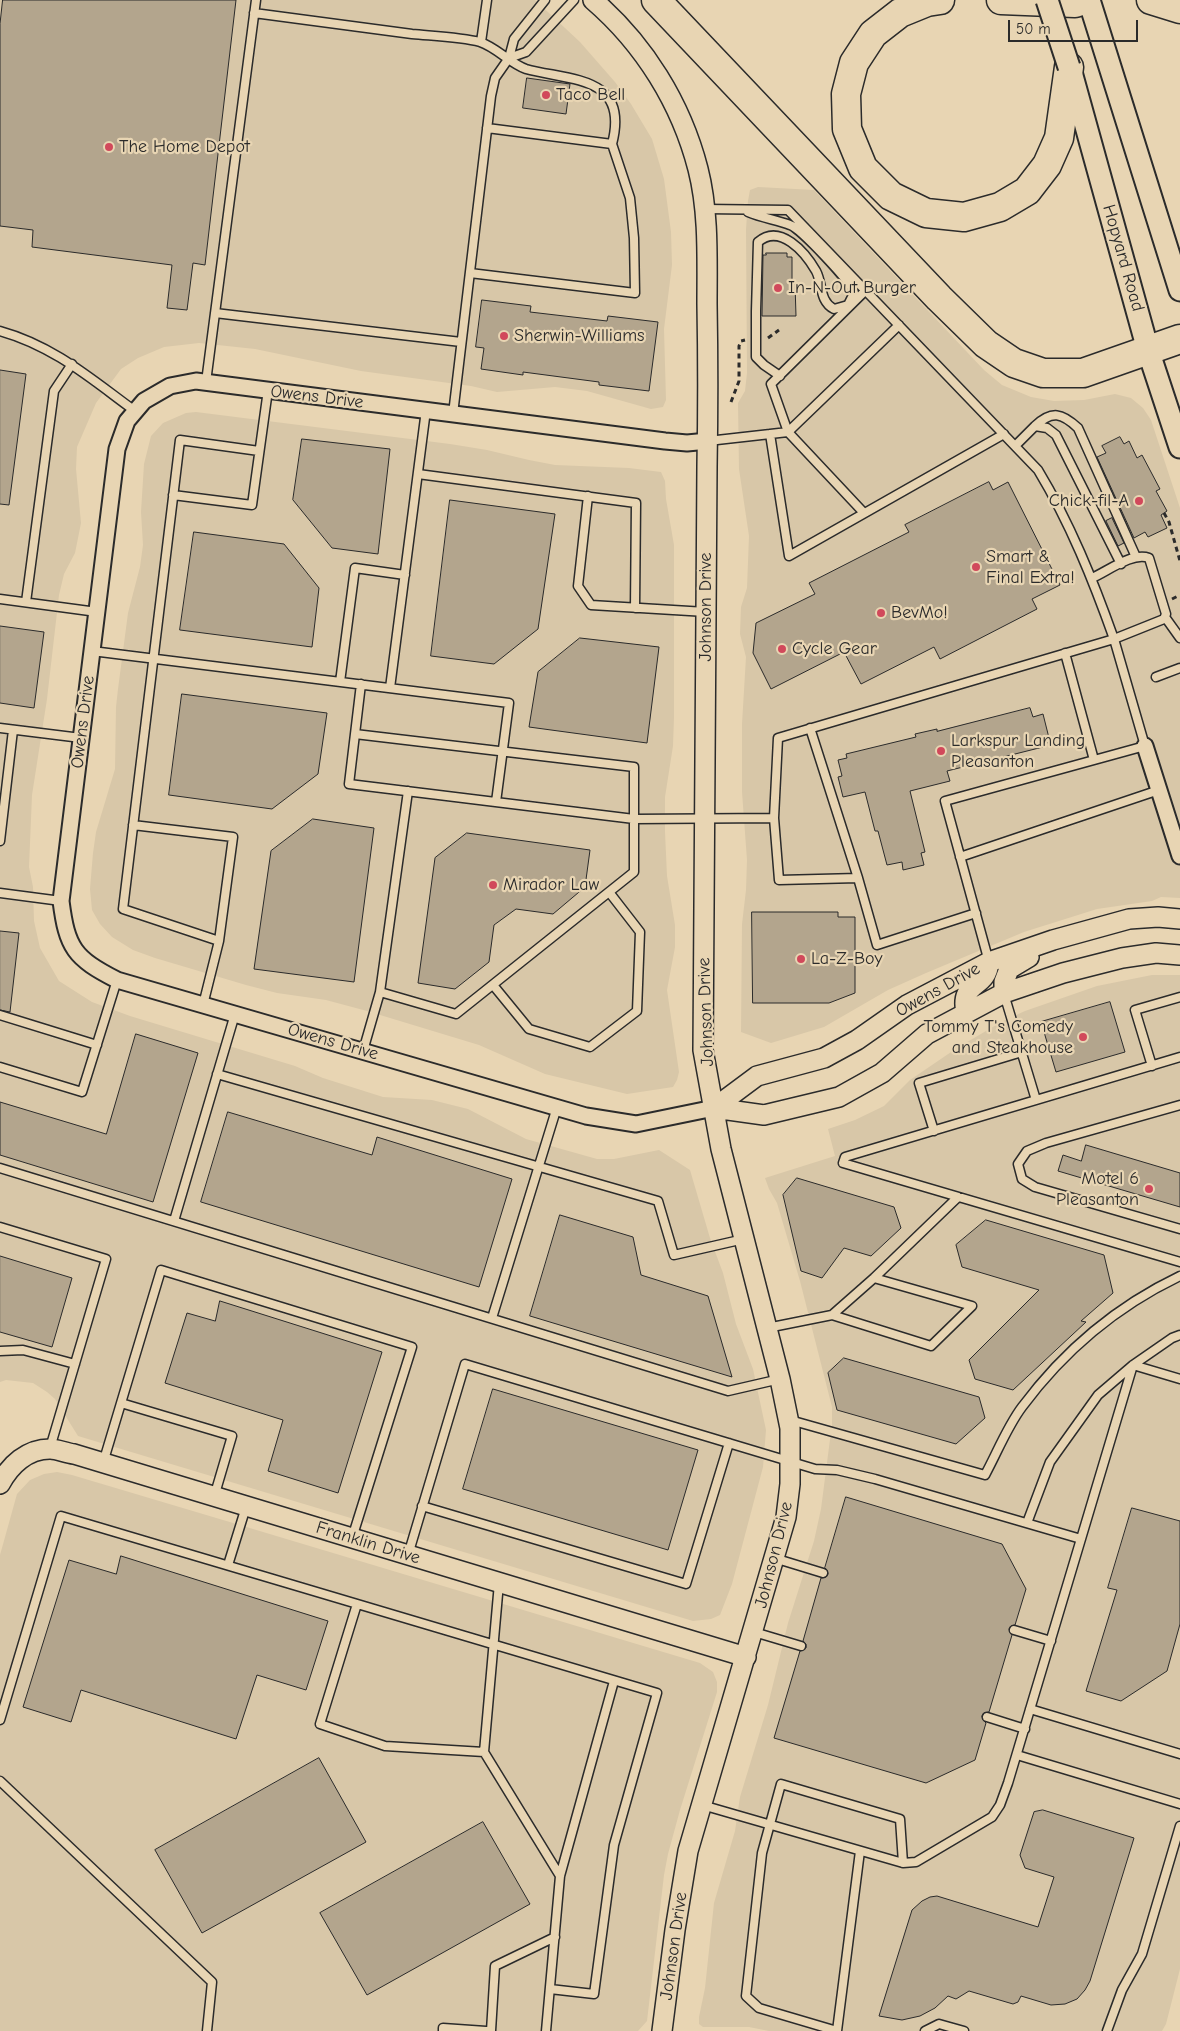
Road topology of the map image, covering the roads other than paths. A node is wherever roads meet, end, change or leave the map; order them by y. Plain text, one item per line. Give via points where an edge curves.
1 (256, 0) edge
2 (487, 0) edge
3 (545, 0) edge
4 (574, 0) edge
5 (594, 0) edge
6 (656, 0) edge
7 (940, 0) edge
8 (1001, 0) edge
9 (1047, 0) edge
10 (1084, 0) edge
11 (1089, 0) edge
12 (1151, 0) edge
13 (1180, 9) edge
14 (254, 13) junction
15 (481, 42) junction
16 (509, 58) junction
17 (1069, 67) junction
18 (487, 128) junction
19 (612, 144) junction
20 (704, 209) junction
21 (744, 211) junction
22 (470, 273) junction
23 (866, 290) junction
24 (1180, 290) edge
25 (215, 313) junction
26 (899, 325) junction
27 (0, 331) edge
28 (1180, 338) edge
29 (461, 342) junction
30 (1148, 350) junction
31 (72, 364) junction
32 (780, 376) junction
33 (206, 382) junction
34 (268, 390) junction
35 (426, 410) junction
36 (135, 411) junction
37 (453, 414) junction
38 (1035, 426) junction
39 (788, 432) junction
40 (770, 434) junction
41 (1004, 434) junction
42 (708, 441) junction
43 (1015, 446) junction
44 (1180, 447) edge
45 (259, 451) junction
46 (418, 474) junction
47 (173, 495) junction
48 (588, 496) junction
49 (864, 513) junction
50 (1136, 558) junction
51 (1121, 564) junction
52 (405, 575) junction
53 (1092, 578) junction
54 (0, 599) edge
55 (26, 602) junction
56 (635, 608) junction
57 (97, 612) junction
58 (706, 612) junction
59 (1164, 618) junction
60 (1180, 638) edge
61 (1114, 639) junction
62 (92, 651) junction
63 (1065, 653) junction
64 (154, 658) junction
65 (1180, 668) edge
66 (1156, 677) dead end
67 (340, 682) junction
68 (361, 684) junction
69 (390, 688) junction
70 (0, 728) edge
71 (810, 728) junction
72 (13, 730) junction
73 (355, 734) junction
74 (81, 738) junction
75 (1145, 746) junction
76 (503, 751) junction
77 (1094, 760) junction
78 (1159, 790) junction
79 (408, 791) junction
80 (496, 802) junction
81 (705, 818) junction
82 (774, 818) junction
83 (634, 819) junction
84 (133, 824) junction
85 (1177, 836) edge
86 (0, 841) edge
87 (1180, 856) edge
88 (960, 857) junction
89 (858, 878) junction
90 (609, 892) junction
91 (0, 893) edge
92 (60, 901) junction
93 (976, 913) junction
94 (1180, 919) edge
95 (219, 941) junction
96 (1039, 945) junction
97 (1180, 955) edge
98 (989, 962) junction
99 (117, 980) junction
100 (493, 985) junction
101 (380, 992) junction
102 (1004, 992) junction
103 (1180, 997) edge
104 (203, 1005) junction
105 (966, 1012) junction
106 (235, 1014) junction
107 (0, 1015) edge
108 (97, 1045) junction
109 (363, 1051) junction
110 (1022, 1052) junction
111 (1180, 1057) edge
112 (1152, 1066) junction
113 (0, 1067) edge
114 (217, 1074) junction
115 (1036, 1100) junction
116 (1180, 1105) edge
117 (557, 1107) junction
118 (714, 1108) junction
119 (934, 1130) junction
120 (539, 1166) junction
121 (0, 1168) edge
122 (958, 1197) junction
123 (174, 1221) junction
124 (0, 1227) edge
125 (1180, 1229) edge
126 (744, 1239) junction
127 (1180, 1262) edge
128 (1180, 1276) edge
129 (874, 1278) junction
130 (832, 1315) junction
131 (492, 1318) junction
132 (767, 1328) junction
133 (1180, 1334) edge
134 (0, 1351) edge
135 (75, 1364) junction
136 (1133, 1365) junction
137 (780, 1379) junction
138 (1180, 1379) edge
139 (121, 1403) junction
140 (788, 1420) junction
141 (728, 1443) junction
142 (50, 1449) junction
143 (791, 1462) junction
144 (103, 1463) junction
145 (0, 1484) edge
146 (214, 1497) junction
147 (246, 1506) junction
148 (422, 1506) junction
149 (1027, 1523) junction
150 (352, 1538) junction
151 (1081, 1539) junction
152 (408, 1555) junction
153 (774, 1558) junction
154 (228, 1565) junction
155 (823, 1573) dead end
156 (499, 1583) junction
157 (357, 1604) junction
158 (1014, 1630) dead end
159 (754, 1632) junction
160 (1051, 1641) junction
161 (494, 1645) junction
162 (801, 1646) dead end
163 (746, 1657) junction
164 (614, 1681) junction
165 (1030, 1709) junction
166 (988, 1717) dead end
167 (0, 1720) edge
168 (1025, 1728) junction
169 (484, 1752) junction
170 (1180, 1754) edge
171 (1017, 1755) junction
172 (0, 1781) edge
173 (1180, 1804) edge
174 (702, 1805) junction
175 (770, 1825) junction
176 (1180, 1826) edge
177 (860, 1850) junction
178 (903, 1863) junction
179 (560, 1876) junction
180 (555, 1937) junction
181 (550, 1989) junction
182 (207, 2031) edge
183 (443, 2031) edge
184 (486, 2031) edge
185 (491, 2031) edge
186 (546, 2031) edge
187 (662, 2031) edge
188 (837, 2031) edge
189 (925, 2031) edge
190 (964, 2031) edge
191 (1107, 2031) edge

1 - 14 lane
2 - 15 lane
3 - 16 lane via 514,39
4 - 16 lane via 526,52
5 - 20 street, Johnson Drive via 616,19 638,46 667,91 685,128 698,170
6 - 30 highway via 986,344 1014,363 1043,373 1082,373
7 - 17 highway via 900,13 873,34 854,63 846,94 847,129 863,168 891,196 926,213 964,217 1000,207 1027,191 1047,165 1059,138
8 - 10 highway via 1075,3
9 - 17 main road, Hopyard Road, bridge
11 - 24 main road
12 - 13 highway
14 - 15 lane
14 - 25 lane
15 - 16 lane
16 - 18 lane via 495,78
16 - 19 lane via 524,68 586,81 604,93 616,123
17 - 30 main road, Hopyard Road
18 - 19 lane
18 - 22 lane
19 - 22 lane via 630,198 635,293
20 - 21 lane
20 - 42 street, Johnson Drive via 708,262
21 - 23 lane via 788,210
21 - 32 lane via 792,225 853,288 848,305 834,309 823,298 816,271 796,247 776,235 758,242 756,357
22 - 29 lane
23 - 26 lane
23 - 32 lane
25 - 29 lane
25 - 33 lane
26 - 39 lane
26 - 41 lane
27 - 31 lane via 46,348
28 - 30 highway
29 - 37 lane
30 - 44 main road, Hopyard Road
31 - 36 lane
31 - 55 lane via 54,391
32 - 39 lane via 772,384
33 - 34 street, Owens Drive
33 - 36 street, Owens Drive via 170,386 144,401
34 - 35 street, Owens Drive
34 - 45 lane
35 - 37 street, Owens Drive
35 - 46 lane
36 - 57 street, Owens Drive via 127,421 117,449
37 - 42 street, Owens Drive via 665,441
38 - 43 lane
38 - 50 lane via 1053,415 1066,417 1078,428
38 - 51 lane via 1047,428 1056,435
39 - 40 lane
39 - 49 lane
40 - 42 lane
40 - 49 lane via 789,556
41 - 43 lane
41 - 49 lane
42 - 58 street, Johnson Drive
43 - 53 lane via 1038,470 1054,496
45 - 47 lane via 252,505
45 - 47 lane via 180,440
46 - 48 lane
46 - 52 lane
47 - 64 lane
48 - 56 lane via 636,503
48 - 56 lane via 578,586 591,605
50 - 51 lane
50 - 59 lane via 1150,558 1166,614
51 - 53 lane
52 - 67 lane via 355,568
52 - 69 lane
53 - 61 lane
54 - 55 lane
55 - 57 lane
56 - 58 lane
57 - 62 street, Owens Drive
58 - 81 street, Johnson Drive
59 - 60 lane
59 - 61 lane
61 - 63 lane
61 - 75 lane
62 - 64 lane
62 - 74 street, Owens Drive
63 - 71 lane
63 - 77 lane
64 - 67 lane
64 - 84 lane
65 - 66 lane
67 - 68 lane
68 - 69 lane
68 - 73 lane
69 - 76 lane via 509,703
70 - 72 lane
71 - 82 lane via 778,738
71 - 89 lane
72 - 74 lane
72 - 86 lane
73 - 76 lane
73 - 79 lane via 349,784
74 - 92 street, Owens Drive
75 - 77 lane
75 - 78 street
76 - 80 lane
76 - 83 lane via 634,767
77 - 88 lane via 945,801
78 - 85 street
78 - 88 lane
79 - 80 lane
79 - 101 lane
80 - 83 lane
81 - 82 lane
81 - 83 lane
81 - 118 street, Johnson Drive via 704,1050
82 - 89 lane via 778,880
83 - 90 lane via 634,872
84 - 95 lane via 123,909
84 - 95 lane via 233,837
85 - 87 street
88 - 93 lane
89 - 93 lane via 877,945
90 - 100 lane
90 - 100 lane via 640,932 637,1011 590,1047 529,1029
91 - 92 lane
92 - 99 street, Owens Drive via 64,928 74,950 93,968
93 - 98 lane
94 - 96 street, Owens Drive via 1129,919
95 - 104 lane
96 - 98 street, Owens Drive
96 - 102 street via 1034,954 1009,969
97 - 102 street, Owens Drive via 1156,953 1122,958
98 - 105 street via 988,974 965,996
98 - 118 street, Owens Drive via 907,1005 857,1040 824,1058 757,1076
99 - 104 street, Owens Drive
99 - 108 lane
100 - 101 lane via 456,1014
101 - 109 lane
102 - 105 street, Owens Drive
102 - 110 lane
103 - 112 lane via 1135,1010
104 - 106 street, Owens Drive
105 - 118 street, Owens Drive via 927,1034 882,1073 839,1097 764,1115
106 - 109 street, Owens Drive
106 - 114 lane
107 - 108 lane
108 - 113 lane via 82,1092
109 - 117 street, Owens Drive
110 - 115 lane
110 - 119 lane via 919,1083
111 - 112 lane
112 - 115 lane
114 - 120 lane
114 - 123 lane
115 - 119 lane
116 - 125 lane via 1046,1143 1027,1151 1018,1164 1022,1179 1035,1186
117 - 118 street, Owens Drive via 586,1116 636,1124
117 - 120 lane
118 - 126 street, Johnson Drive
119 - 122 lane via 845,1158 844,1163
120 - 126 lane via 658,1201 674,1255
120 - 131 lane
121 - 123 lane
122 - 127 lane
122 - 129 lane
123 - 131 lane
124 - 135 lane via 106,1259
126 - 132 street, Johnson Drive
128 - 140 lane via 1120,1311 1068,1352 1020,1408 985,1474
129 - 130 lane
129 - 130 lane via 972,1306 931,1346
130 - 132 lane
131 - 137 lane via 728,1391
132 - 137 street, Johnson Drive
133 - 136 lane
134 - 135 lane via 23,1350
135 - 142 lane
136 - 138 lane
136 - 149 lane via 1098,1396 1050,1462
136 - 151 lane
137 - 140 street, Johnson Drive
139 - 144 lane
139 - 146 lane via 232,1436
139 - 150 lane via 161,1270 412,1347
140 - 143 street, Johnson Drive
141 - 143 lane
141 - 148 lane via 686,1584
141 - 148 lane via 465,1364
142 - 144 street, Franklin Drive
142 - 145 street via 29,1454 14,1463
143 - 149 lane via 875,1479
143 - 153 street, Johnson Drive via 786,1517
144 - 146 street, Franklin Drive
146 - 147 street, Franklin Drive
147 - 150 street, Franklin Drive
147 - 154 lane
148 - 152 lane
149 - 151 lane
150 - 152 street, Franklin Drive
151 - 160 lane
152 - 156 street, Franklin Drive
153 - 155 lane
153 - 159 street, Johnson Drive
154 - 157 lane
154 - 167 lane via 62,1516
156 - 161 lane
156 - 163 street, Franklin Drive
157 - 161 lane
157 - 169 lane via 320,1724 385,1746
158 - 160 lane
159 - 162 lane
159 - 163 street, Johnson Drive
160 - 165 lane
161 - 164 lane
161 - 169 lane
163 - 174 street, Johnson Drive
164 - 179 lane
164 - 181 lane via 657,1693 614,1844 594,1994
165 - 168 lane
165 - 170 lane
166 - 168 lane
168 - 171 lane
169 - 179 lane
171 - 173 lane
171 - 178 lane via 1000,1805 992,1817 916,1862
172 - 182 lane via 212,1982
174 - 175 lane
174 - 187 street, Johnson Drive via 688,1851
175 - 177 lane
175 - 178 lane via 781,1784 900,1820
175 - 188 lane via 762,1853 746,1996 759,2008
176 - 191 lane via 1142,1954 1122,1990
177 - 178 lane
177 - 188 lane
179 - 180 lane
180 - 181 lane
180 - 185 lane via 495,1966
181 - 186 lane
183 - 184 lane via 443,2028
189 - 190 lane via 939,2024

